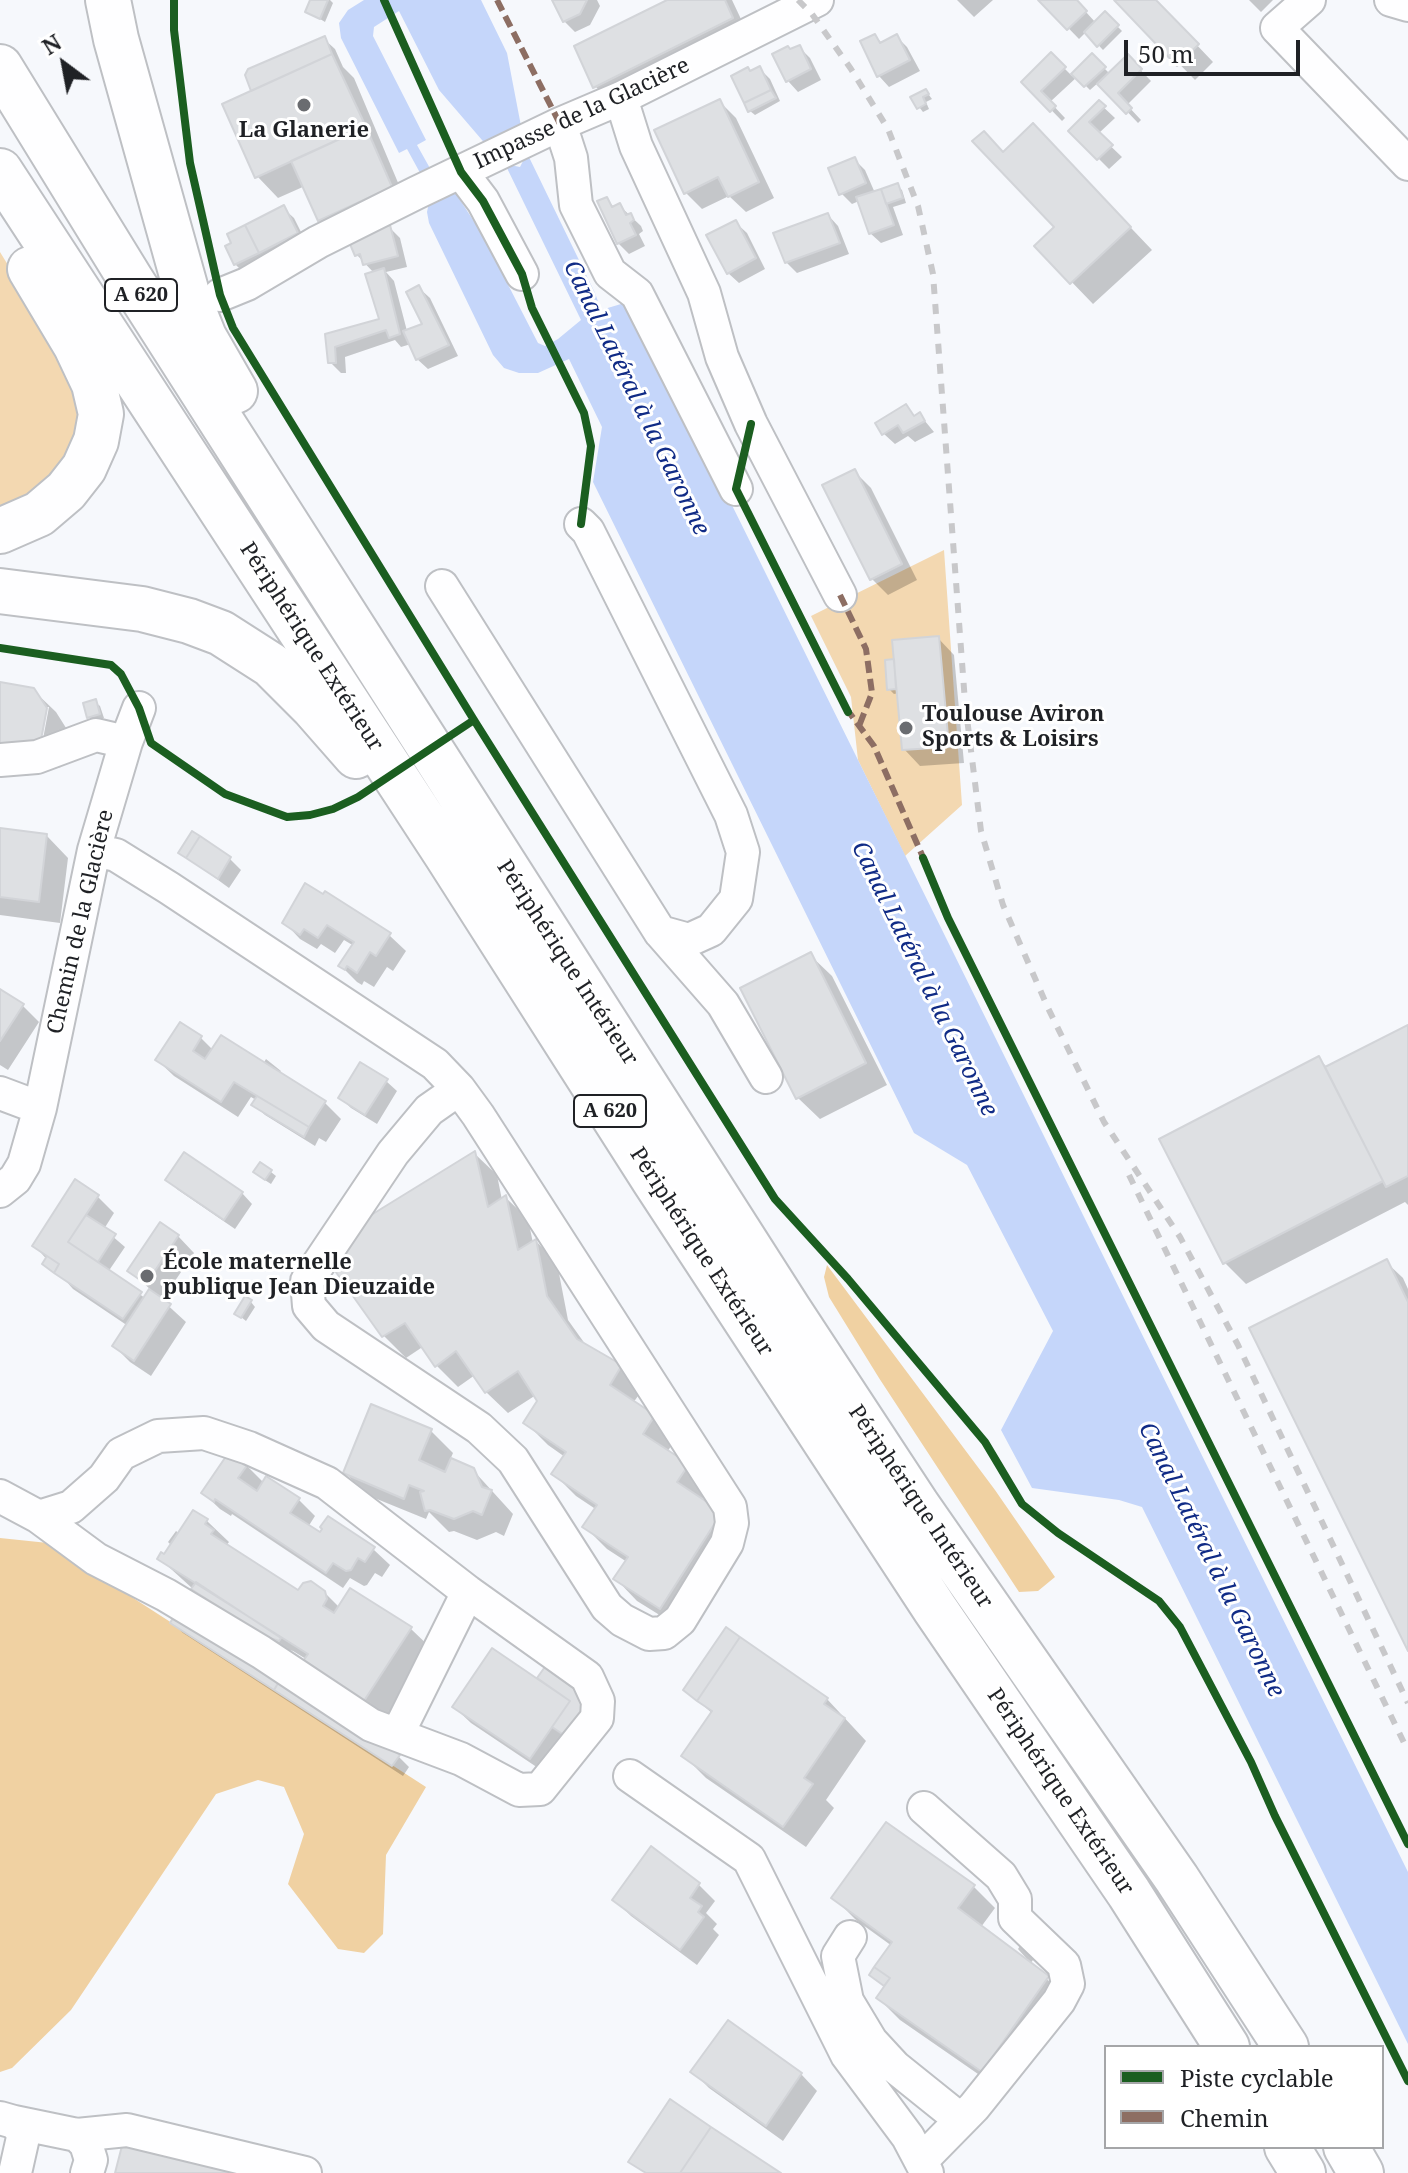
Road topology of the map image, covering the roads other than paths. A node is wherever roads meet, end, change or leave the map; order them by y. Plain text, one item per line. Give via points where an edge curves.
1 (108, 0) edge
2 (817, 0) edge
3 (1309, 0) edge
4 (1391, 0) edge
5 (1408, 5) edge
6 (0, 67) edge
7 (621, 98) junction
8 (560, 124) junction
9 (1408, 164) edge
10 (0, 171) edge
11 (461, 172) junction
12 (0, 219) edge
13 (522, 274) dead end
14 (220, 295) dead end
15 (736, 489) dead end
16 (285, 521) junction
17 (581, 524) dead end
18 (0, 531) edge
19 (442, 586) dead end
20 (0, 591) edge
21 (840, 595) dead end
22 (139, 708) dead end
23 (126, 742) junction
24 (0, 760) edge
25 (94, 850) junction
26 (446, 854) junction
27 (660, 932) junction
28 (766, 1077) dead end
29 (459, 1089) junction
30 (0, 1093) edge
31 (40, 1108) junction
32 (30, 1138) junction
33 (0, 1161) edge
34 (0, 1191) edge
35 (0, 1496) edge
36 (39, 1517) junction
37 (468, 1592) junction
38 (398, 1733) junction
39 (630, 1776) dead end
40 (924, 1808) dead end
41 (850, 1937) dead end
42 (1226, 2045) edge
43 (1285, 2045) edge
44 (7, 2120) edge
45 (961, 2120) junction
46 (77, 2135) junction
47 (1288, 2149) edge
48 (1347, 2149) edge
49 (919, 2157) edge
50 (15, 2173) edge
51 (87, 2173) edge
52 (305, 2173) edge
53 (1303, 2173) edge
54 (1361, 2173) edge

1 - 16 highway via 188,297 204,337 289,479
2 - 7 street, Impasse de la Glacière
3 - 9 street via 1277,28
4 - 5 street
6 - 16 highway, Périphérique Intérieur / A 620
7 - 8 street, Impasse de la Glacière
7 - 21 street via 636,146 704,293 722,357 751,424
8 - 11 street, Impasse de la Glacière
8 - 15 street via 571,158 576,205 610,273 637,294
10 - 26 highway, Périphérique Extérieur / A 620
11 - 13 street
11 - 14 street, Impasse de la Glacière
12 - 18 highway via 76,346 101,414 90,455 66,491 39,514
16 - 43 highway, Périphérique Intérieur / A 620 via 789,1310 935,1531 1169,1866
17 - 27 street via 731,815 743,852 736,899 711,930 689,940
19 - 27 street
20 - 26 highway via 142,609 221,633 291,684
22 - 23 street, Chemin de la Glacière
23 - 24 street via 96,735 37,757
23 - 25 street, Chemin de la Glacière
25 - 29 street via 116,855 169,888 435,1064
25 - 31 street, Chemin de la Glacière
26 - 42 highway, Périphérique Extérieur / A 620 via 756,1336
27 - 28 street via 723,1004
29 - 29 street via 730,1507 727,1543 680,1620 664,1633 649,1634 607,1607 513,1460 479,1428 326,1326 309,1306 307,1281 393,1153 429,1110
30 - 31 street
31 - 32 street, Chemin de la Glacière
32 - 33 street
32 - 34 street, Chemin de la Glacière via 24,1164
35 - 36 street
36 - 37 street via 71,1507 104,1478 121,1454 158,1436 204,1433 327,1483
36 - 38 street via 96,1559 261,1652 371,1725
37 - 38 street
37 - 38 street via 587,1677 598,1701 597,1718 540,1789 519,1790
39 - 49 street via 749,1859 847,2055
40 - 45 street via 1001,1876 1015,1899 1015,1918 1064,1965 1068,1984 1035,2033
41 - 45 street via 838,1956 847,2001 871,2041
44 - 46 street
44 - 50 street via 24,2133
45 - 49 street
46 - 51 street via 91,2160
46 - 52 street via 127,2130
47 - 53 highway
48 - 54 highway

